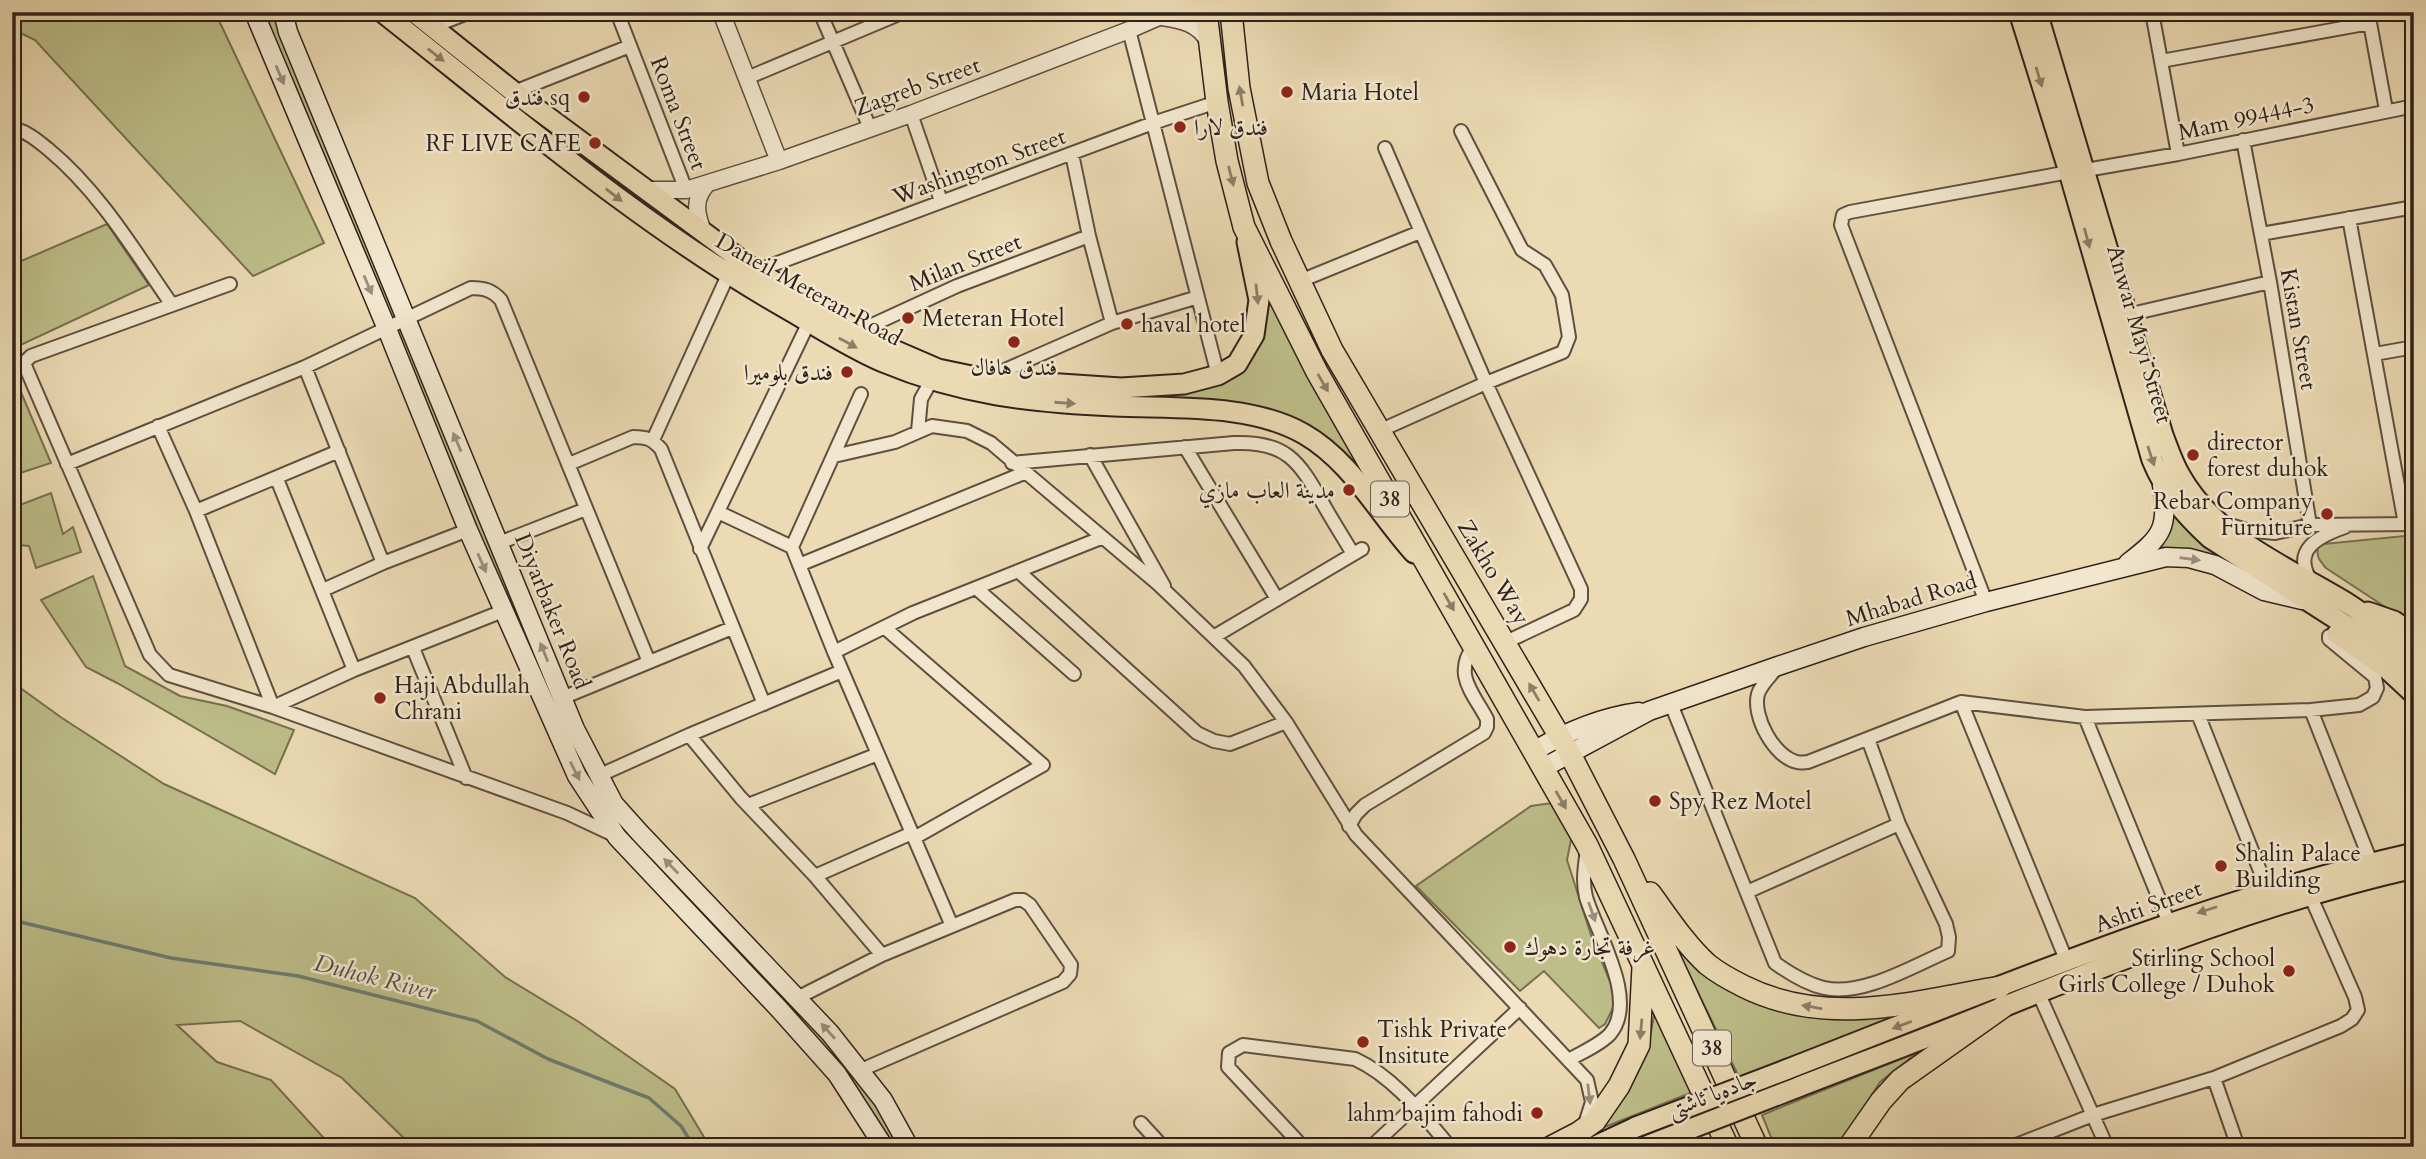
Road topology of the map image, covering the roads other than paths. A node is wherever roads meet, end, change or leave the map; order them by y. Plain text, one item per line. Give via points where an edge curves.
1 (254, 12) edge
2 (283, 12) edge
3 (382, 12) edge
4 (414, 12) edge
5 (470, 12) edge
6 (617, 12) edge
7 (722, 12) edge
8 (820, 12) edge
9 (904, 12) edge
10 (1206, 12) edge
11 (1231, 12) edge
12 (2019, 12) edge
13 (2038, 12) edge
14 (2152, 12) edge
15 (1166, 15) edge
16 (2369, 18) edge
17 (432, 27) junction
18 (1129, 30) junction
19 (832, 42) junction
20 (1210, 43) junction
21 (630, 46) junction
22 (2161, 61) junction
23 (747, 78) junction
24 (514, 92) junction
25 (1217, 102) junction
26 (2414, 106) edge
27 (2386, 110) junction
28 (911, 114) junction
29 (1153, 123) junction
30 (870, 128) junction
31 (16, 129) dead end
32 (1461, 131) dead end
33 (2243, 140) junction
34 (1385, 148) dead end
35 (2178, 154) junction
36 (1072, 155) junction
37 (779, 161) junction
38 (2077, 171) junction
39 (707, 184) junction
40 (646, 190) junction
41 (686, 190) junction
42 (941, 201) junction
43 (2414, 207) edge
44 (2350, 218) junction
45 (1244, 227) junction
46 (703, 232) junction
47 (1420, 232) junction
48 (2261, 234) junction
49 (1089, 236) junction
50 (756, 271) junction
51 (727, 275) junction
52 (1300, 281) junction
53 (2270, 282) junction
54 (230, 284) dead end
55 (1198, 297) junction
56 (172, 305) junction
57 (2127, 315) junction
58 (406, 320) junction
59 (809, 321) junction
60 (1112, 323) junction
61 (387, 329) junction
62 (859, 331) junction
63 (2414, 347) edge
64 (2375, 354) junction
65 (305, 367) junction
66 (1218, 375) junction
67 (931, 381) junction
68 (1486, 383) junction
69 (984, 386) junction
70 (861, 394) dead end
71 (158, 425) junction
72 (918, 431) junction
73 (1379, 431) junction
74 (653, 440) junction
75 (1185, 447) junction
76 (339, 451) junction
77 (1090, 455) junction
78 (834, 456) junction
79 (1012, 463) junction
80 (67, 464) junction
81 (569, 464) junction
82 (1024, 473) junction
83 (276, 479) junction
84 (2162, 485) junction
85 (586, 509) junction
86 (196, 511) junction
87 (718, 512) junction
88 (2216, 521) junction
89 (2410, 524) edge
90 (2310, 525) junction
91 (2352, 525) junction
92 (468, 530) junction
93 (1101, 538) junction
94 (499, 543) junction
95 (792, 547) junction
96 (700, 550) junction
97 (383, 563) junction
98 (799, 565) junction
99 (2123, 567) junction
100 (1018, 571) junction
101 (1433, 573) junction
102 (976, 588) junction
103 (323, 590) junction
104 (1169, 594) junction
105 (2312, 598) junction
106 (1277, 599) junction
107 (1986, 602) junction
108 (2351, 606) junction
109 (503, 611) junction
110 (732, 628) junction
111 (885, 628) junction
112 (2330, 628) junction
113 (2414, 635) edge
114 (1214, 636) junction
115 (1506, 642) junction
116 (1474, 645) junction
117 (413, 648) junction
118 (834, 652) junction
119 (2414, 655) edge
120 (649, 662) junction
121 (1778, 666) junction
122 (354, 670) junction
123 (842, 671) junction
124 (1074, 674) dead end
125 (2414, 676) edge
126 (2414, 694) edge
127 (562, 698) junction
128 (1961, 702) junction
129 (764, 704) junction
130 (1671, 704) junction
131 (273, 707) junction
132 (2311, 710) junction
133 (2199, 714) junction
134 (2085, 717) junction
135 (1286, 722) junction
136 (689, 735) junction
137 (1868, 739) junction
138 (1564, 745) junction
139 (878, 754) junction
140 (1538, 759) junction
141 (598, 776) junction
142 (466, 778) junction
143 (748, 805) junction
144 (1899, 824) junction
145 (1349, 826) junction
146 (913, 835) junction
147 (617, 837) junction
148 (1587, 845) junction
149 (2414, 853) edge
150 (1624, 859) junction
151 (2371, 862) junction
152 (2414, 868) edge
153 (816, 876) junction
154 (2268, 891) junction
155 (1747, 892) junction
156 (2310, 895) junction
157 (2169, 923) junction
158 (952, 926) junction
159 (882, 955) junction
160 (1643, 961) junction
161 (2067, 962) junction
162 (2038, 992) junction
163 (2002, 997) junction
164 (797, 998) junction
165 (1520, 1008) junction
166 (1569, 1060) junction
167 (1788, 1069) joint
168 (860, 1070) junction
169 (2214, 1078) junction
170 (1796, 1088) joint
171 (1415, 1106) junction
172 (2093, 1115) junction
173 (1141, 1123) dead end
174 (1586, 1140) edge
175 (1293, 1144) edge
176 (1645, 1146) edge
177 (884, 1147) edge
178 (909, 1147) edge
179 (1163, 1147) edge
180 (1371, 1147) edge
181 (1450, 1147) edge
182 (1551, 1147) edge
183 (1728, 1147) edge
184 (1757, 1147) edge
185 (1849, 1147) edge
186 (2011, 1147) edge
187 (2107, 1147) edge
188 (2238, 1147) edge

1 -> 61 main road, Diyarbaker Road
2 - 58 main road, Diyarbaker Road
3 -> 51 main road, Daneil Meteran Road via 638,214
4 - 17 main road, Daneil Meteran Road
5 - 17 street
6 - 21 street, Roma Street
7 - 23 street
8 - 19 street
9 - 19 street
10 - 20 highway, 38
52 -> 11 highway, Zakho Way / 38 via 1258,183 1239,88
12 -> 38 main road, Anwar Mayi Street
13 - 38 main road, Anwar Mayi Street
14 - 22 street
15 - 18 street, Zagreb Street
15 - 20 street, Zagreb Street via 1192,24
16 - 22 street
16 - 27 street
17 - 24 main road, Daneil Meteran Road
18 - 28 street, Zagreb Street
18 - 29 street
19 - 23 street
19 - 30 street
20 - 25 highway, 38
21 - 24 street
21 - 41 street, Roma Street
22 - 35 street
23 - 37 street
24 - 40 main road, Daneil Meteran Road
25 - 29 street, Washington Street
25 -> 45 highway, 38
26 - 27 street, Mam 99444-3
27 - 33 street, Mam 99444-3
28 - 30 street, Zagreb Street
28 - 42 street
29 - 36 street, Washington Street
29 - 55 street
30 - 37 street, Zagreb Street
31 - 56 street via 30,135 87,185
32 - 68 street via 1522,250 1545,265 1562,295 1569,337 1563,352
33 - 35 street, Mam 99444-3
33 - 48 street, Kistan Street
34 - 47 street
35 - 38 street, Mam 99444-3
36 - 42 street, Washington Street
36 - 49 street
37 - 39 street, Zagreb Street
38 - 57 main road, Anwar Mayi Street
38 -> 84 main road, Anwar Mayi Street
38 - 107 street, Mam 99444-3 via 1843,215 1841,225
39 - 41 street, Zagreb Street
39 - 46 street via 697,201
40 - 41 street, Zagreb Street
40 - 46 main road, Daneil Meteran Road
42 - 50 street, Washington Street
43 - 44 street
44 - 48 street
44 - 64 street
45 -> 66 main road, Daneil Meteran Road via 1259,300 1254,335 1237,364
45 -> 101 highway, 38 via 1317,372
46 - 50 main road, Daneil Meteran Road
47 - 52 street
47 - 68 street
48 - 53 street, Kistan Street
49 - 60 street
49 - 62 street, Milan Street via 957,286
50 - 62 main road, Daneil Meteran Road
51 - 59 main road, Daneil Meteran Road
51 - 74 street
52 - 73 highway, Zakho Way / 38 via 1332,350
53 - 57 street
53 - 90 street, Kistan Street
54 - 56 street
55 - 60 street
55 - 66 street
56 - 80 street via 25,362
57 - 88 main road, Anwar Mayi Street via 2179,474
58 - 61 street
58 - 81 street via 471,288 493,292 501,300
94 -> 58 main road, Diyarbaker Road
59 -> 67 main road, Daneil Meteran Road via 879,360
59 - 87 street
60 - 69 street via 1026,359
61 - 65 street
61 - 92 main road, Diyarbaker Road
62 - 69 main road, Daneil Meteran Road
63 - 64 street
64 - 89 street
65 - 71 street
65 - 76 street
66 - 69 main road, Daneil Meteran Road via 1184,384 1121,388
67 - 69 main road, Daneil Meteran Road
67 - 72 street via 921,399
68 - 73 street
68 - 115 street via 1581,594 1574,610
69 -> 101 main road, Daneil Meteran Road via 1052,402 1227,410 1303,433 1341,462
70 - 78 street
71 - 80 street
71 - 86 street
72 - 78 street via 895,442
72 - 79 street via 932,426 967,431 990,443
73 - 115 highway, Zakho Way / 38
74 - 81 street via 633,437
74 - 96 street via 661,449
75 - 77 street
75 - 106 street
75 - 106 street via 1247,443 1268,445 1286,454 1307,476 1358,551
76 - 83 street
76 - 97 street
77 - 79 street
77 - 104 street
78 - 95 street
79 - 82 street
80 - 131 street via 157,665 169,675
81 - 85 street
82 - 93 street
82 - 98 street
83 - 86 street
83 - 103 street
84 - 99 main road via 2166,512 2162,529 2157,539
84 - 105 main road, Anwar Mayi Street via 2210,538
85 - 94 street
85 - 120 street
86 - 131 street
87 - 95 street
87 - 96 street
88 - 90 street via 2276,533
88 - 105 main road, Anwar Mayi Street
89 - 91 street
90 - 91 street
91 - 105 street via 2316,538 2309,546 2305,566
92 - 97 street
92 -> 109 main road, Diyarbaker Road
93 - 100 street
93 - 104 street
127 -> 94 main road, Diyarbaker Road
95 - 98 street
96 - 110 street
97 - 103 street
98 - 118 street
99 -> 105 main road, Mhabad Road via 2166,557 2189,558 2215,565 2264,591
99 - 107 main road, Mhabad Road
100 - 102 street
100 - 135 street via 1198,733 1230,744
101 -> 116 highway, 38
102 - 111 street
102 - 124 street
103 - 122 street
104 - 114 street
105 - 108 main road, Anwar Mayi Street
105 - 112 main road
105 - 125 main road, Anwar Mayi Street
106 - 114 street
107 - 121 main road, Mhabad Road
108 - 113 main road via 2394,621
108 - 119 main road, Anwar Mayi Street
109 - 117 street
109 -> 147 main road, Diyarbaker Road via 577,776
110 - 120 street
110 - 129 street
111 - 118 street
111 - 146 street via 1043,765
112 - 126 main road
112 - 132 street via 2329,639 2375,677 2377,688 2373,698 2359,705
114 - 135 street via 1258,683
138 -> 115 highway, Zakho Way / 38
116 - 140 highway, 38
116 - 145 street via 1464,663 1464,675 1487,719 1482,736 1365,805
117 - 122 street
117 - 142 street
118 - 123 street
120 - 127 street
121 - 130 main road, Mhabad Road
121 - 137 street via 1759,691 1756,705 1769,739 1784,755 1808,762
122 - 131 street
123 - 129 street
123 - 139 street
127 - 141 main road, Diyarbaker Road
128 - 134 street
128 - 137 street
128 - 161 street
129 - 136 street
130 - 138 main road, Mhabad Road
130 - 155 street
131 - 142 street
132 - 133 street
132 - 151 street
133 - 134 street
133 - 154 street
134 - 157 street
135 - 145 street
136 - 141 street
136 - 143 street
137 - 144 street
138 - 140 main road, Mhabad Road
138 - 150 highway, Zakho Way / 38
139 - 143 street
139 - 146 street
140 -> 148 highway, 38
164 -> 141 main road, Diyarbaker Road via 614,804
142 - 147 street via 567,813
143 - 153 street
144 - 155 street
144 - 155 street via 1946,924 1948,951 1859,988 1824,988 1775,963
145 - 165 street
146 - 153 street
146 - 158 street
147 - 177 main road, Diyarbaker Road via 837,1074
148 - 160 highway, 38
148 -> 166 street via 1586,896 1620,992 1621,1010 1610,1034
149 - 151 main road, Ashti Street
163 -> 150 highway via 1859,1010 1822,1009 1763,996 1707,964
150 - 184 highway, Zakho Way / 38
151 - 154 main road, Ashti Street
152 - 156 main road, Ashti Street
153 - 159 street
154 -> 157 main road, Ashti Street
156 - 162 main road, Ashti Street
156 - 169 street via 2358,1010 2341,1026
157 - 161 main road, Ashti Street
158 - 159 street
158 - 168 street via 1023,900 1071,965 1070,974 1063,982
159 - 164 street
160 -> 174 highway via 1639,1045
160 - 183 highway, 38
161 - 163 main road, Ashti Street
162 - 163 main road, Ashti Street
162 - 172 street
163 -> 167 main road, Ashti Street
163 - 170 main road, Ashti Street
163 - 185 highway via 1900,1080
168 -> 164 main road, Diyarbaker Road
165 - 166 street
165 - 171 street
166 -> 174 street via 1591,1091
167 - 174 main road, جادەیا ئاشتی, bridge via 1636,1127
168 - 178 main road, Diyarbaker Road
169 - 172 street
169 - 188 street
170 - 176 main road, جادەیا ئاشتی, bridge
171 - 175 street via 1369,1065 1355,1059 1243,1045 1229,1053 1228,1067
171 - 180 street
171 - 181 street
172 - 186 street
172 - 187 street
173 - 179 street
174 - 182 highway

